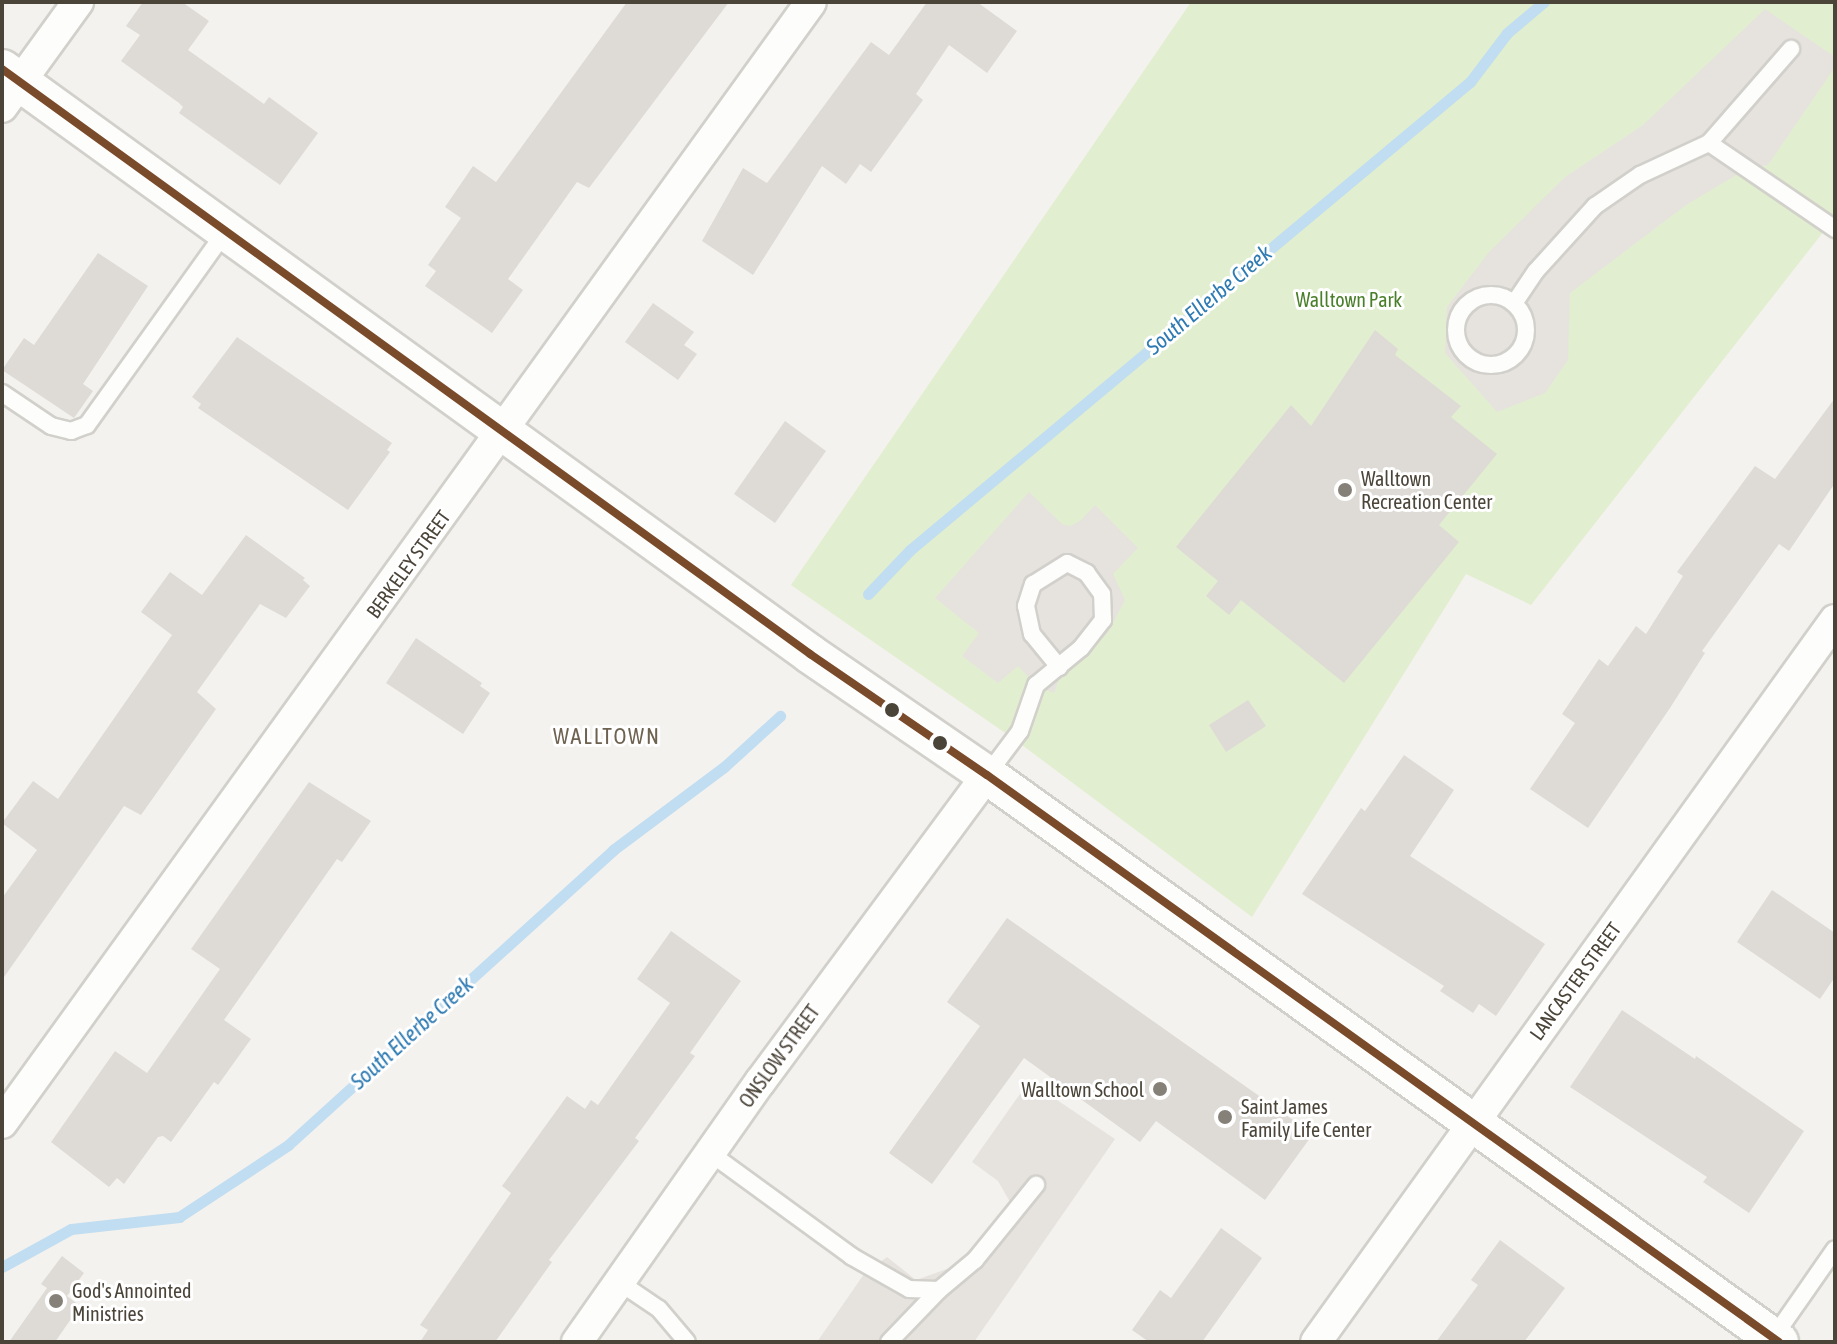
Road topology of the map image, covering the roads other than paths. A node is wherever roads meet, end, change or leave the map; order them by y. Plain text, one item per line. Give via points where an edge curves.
1 (78, 2) edge
2 (811, 2) edge
3 (1791, 49) dead end
4 (8, 86) edge
5 (1709, 143) junction
6 (1835, 229) edge
7 (226, 231) junction
8 (1515, 302) junction
9 (2, 393) edge
10 (503, 433) junction
11 (1835, 620) edge
12 (1059, 667) junction
13 (987, 775) junction
14 (2, 1123) edge
15 (1472, 1124) junction
16 (710, 1153) junction
17 (1036, 1185) dead end
18 (1835, 1249) edge
19 (619, 1282) junction
20 (939, 1290) junction
21 (1762, 1333) edge
22 (577, 1342) edge
23 (687, 1342) edge
24 (889, 1342) edge
25 (1316, 1342) edge

1 - 4 street
2 - 10 street, BERKELEY STREET
3 - 5 lane
4 - 7 street
5 - 6 lane
5 - 8 lane via 1640,175 1595,206
7 - 9 lane via 87,425 71,431 51,426
7 - 10 street
8 - 8 lane via 1499,294 1476,296 1454,323 1458,347 1471,361 1490,367 1510,361 1525,343 1527,323
10 - 13 street
10 - 14 street, BERKELEY STREET
11 - 15 street, LANCASTER STREET
12 - 12 lane via 1103,620 1102,594 1087,573 1067,563 1033,584 1026,606 1032,634
12 - 13 lane via 1036,685 1020,731
13 - 15 street
13 - 16 street, ONSLOW STREET
15 - 21 street
15 - 25 street, LANCASTER STREET
16 - 19 street, ONSLOW STREET
16 - 20 lane via 851,1256 909,1289
17 - 20 lane via 975,1260
18 - 21 lane
19 - 22 street, ONSLOW STREET
19 - 23 lane via 659,1309
20 - 24 lane

